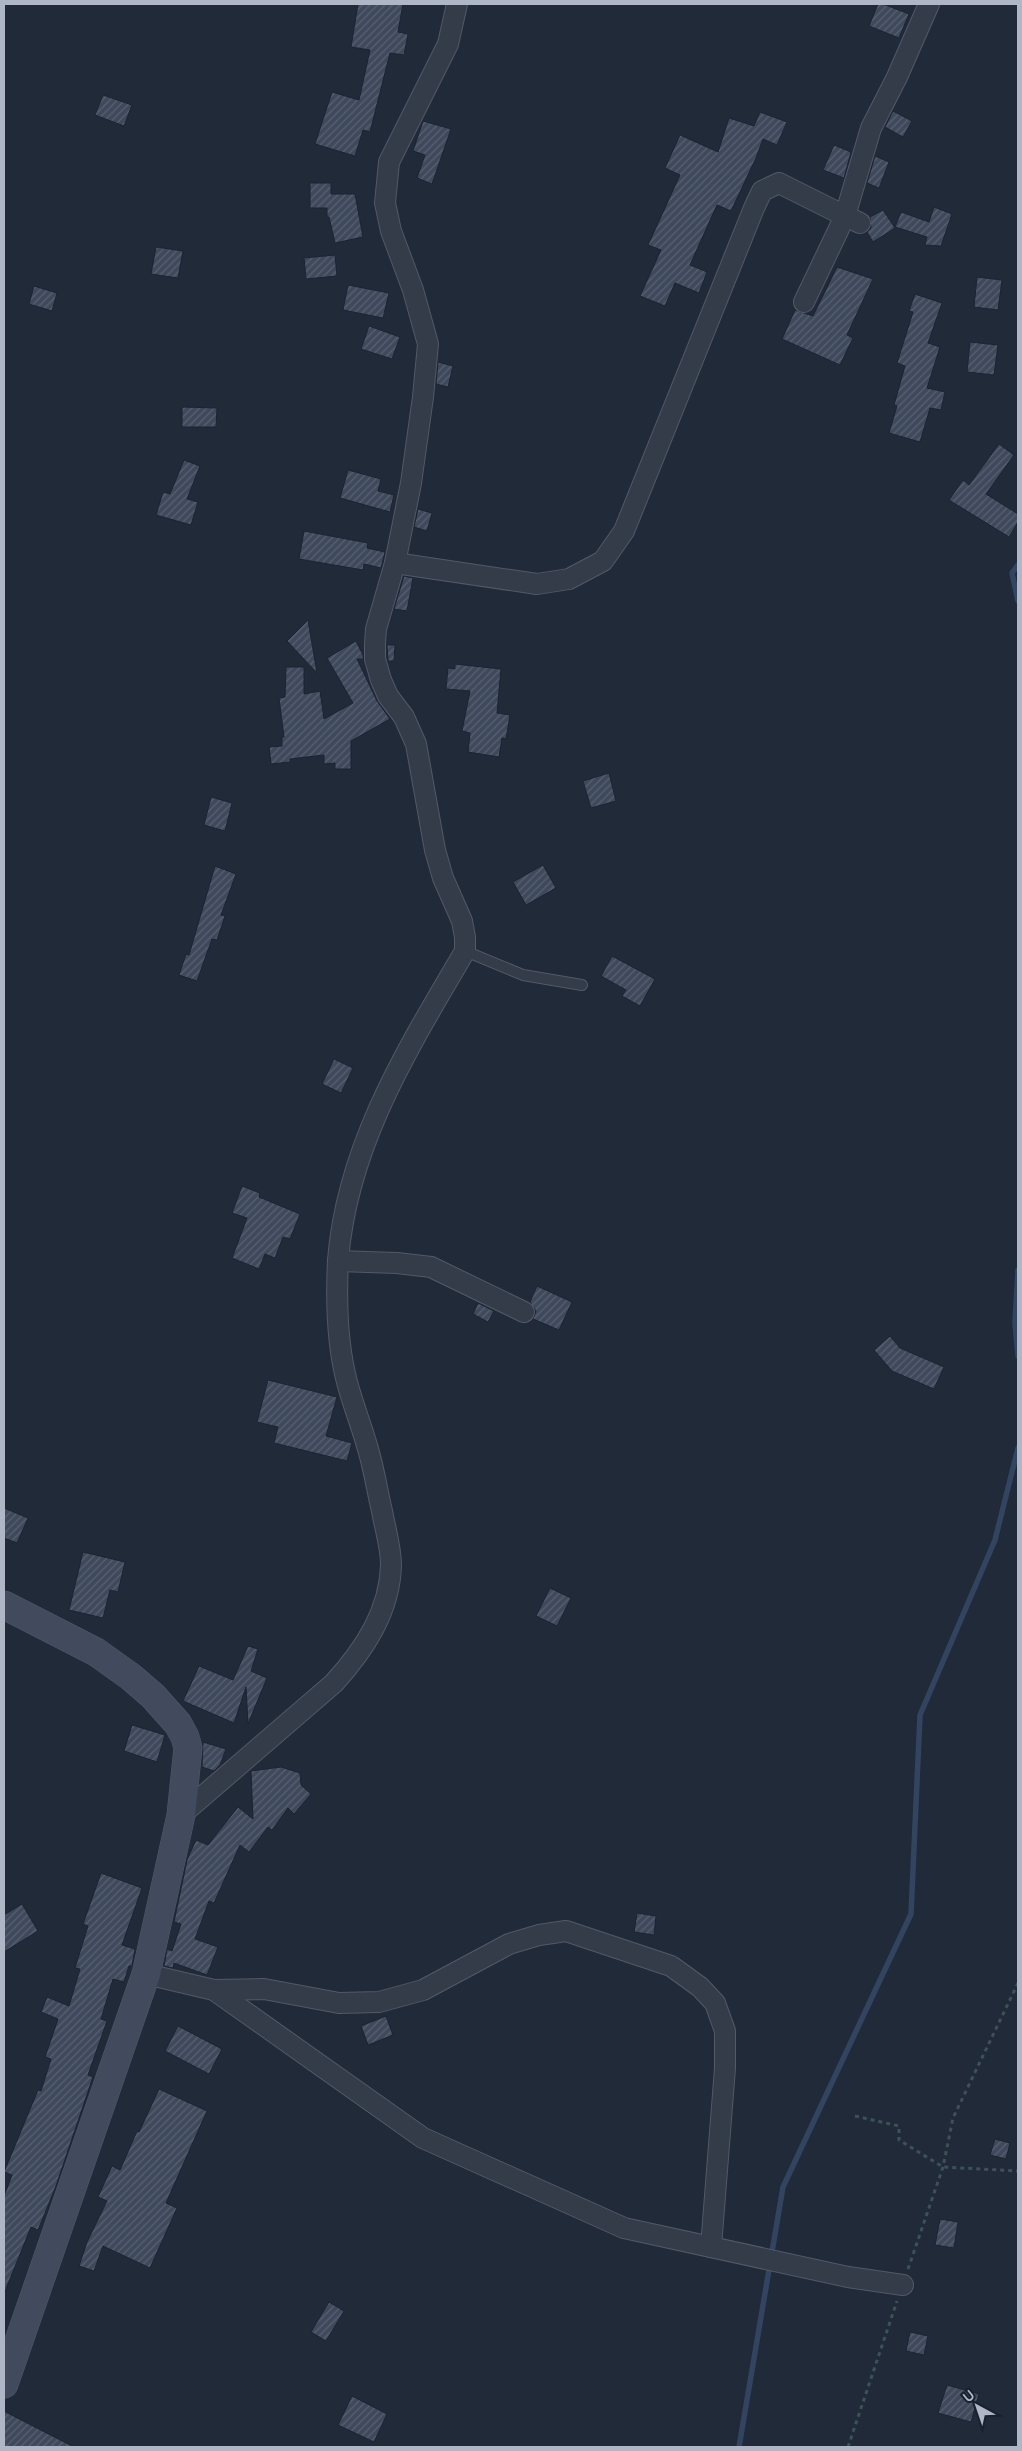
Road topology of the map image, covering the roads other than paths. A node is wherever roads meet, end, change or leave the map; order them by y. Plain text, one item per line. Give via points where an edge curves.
1 (457, 4) edge
2 (929, 4) edge
3 (852, 219) junction
4 (804, 302) dead end
5 (395, 563) junction
6 (465, 951) junction
7 (582, 985) dead end
8 (338, 1261) junction
9 (524, 1312) dead end
10 (4, 1605) edge
11 (181, 1815) junction
12 (146, 1974) junction
13 (214, 1990) junction
14 (711, 2246) junction
15 (903, 2285) road end
16 (4, 2384) edge

1 - 5 street via 448,44 390,162 385,203 390,231 413,290 428,344 411,483
2 - 3 street via 871,128
3 - 4 street
3 - 5 street via 779,183 762,191 624,530 603,560 569,579 537,584
5 - 6 street via 376,629 375,659 388,696 404,717 416,744 435,850 462,921
6 - 7 lane via 523,975
6 - 8 street via 380,1103 352,1176
8 - 9 street via 397,1262 430,1267
8 - 11 street via 342,1358 368,1450 388,1540 391,1565 387,1590 378,1618 356,1659 334,1682
10 - 11 street via 96,1652 131,1677 169,1713 185,1737 188,1748
11 - 12 street
12 - 13 street
12 - 16 street
13 - 14 street via 423,2138 624,2228
13 - 14 street via 264,1989 339,2003 379,2002 424,1990 509,1944 566,1931 671,1966 700,1987 714,2003 725,2030 726,2068
14 - 15 street via 848,2277

